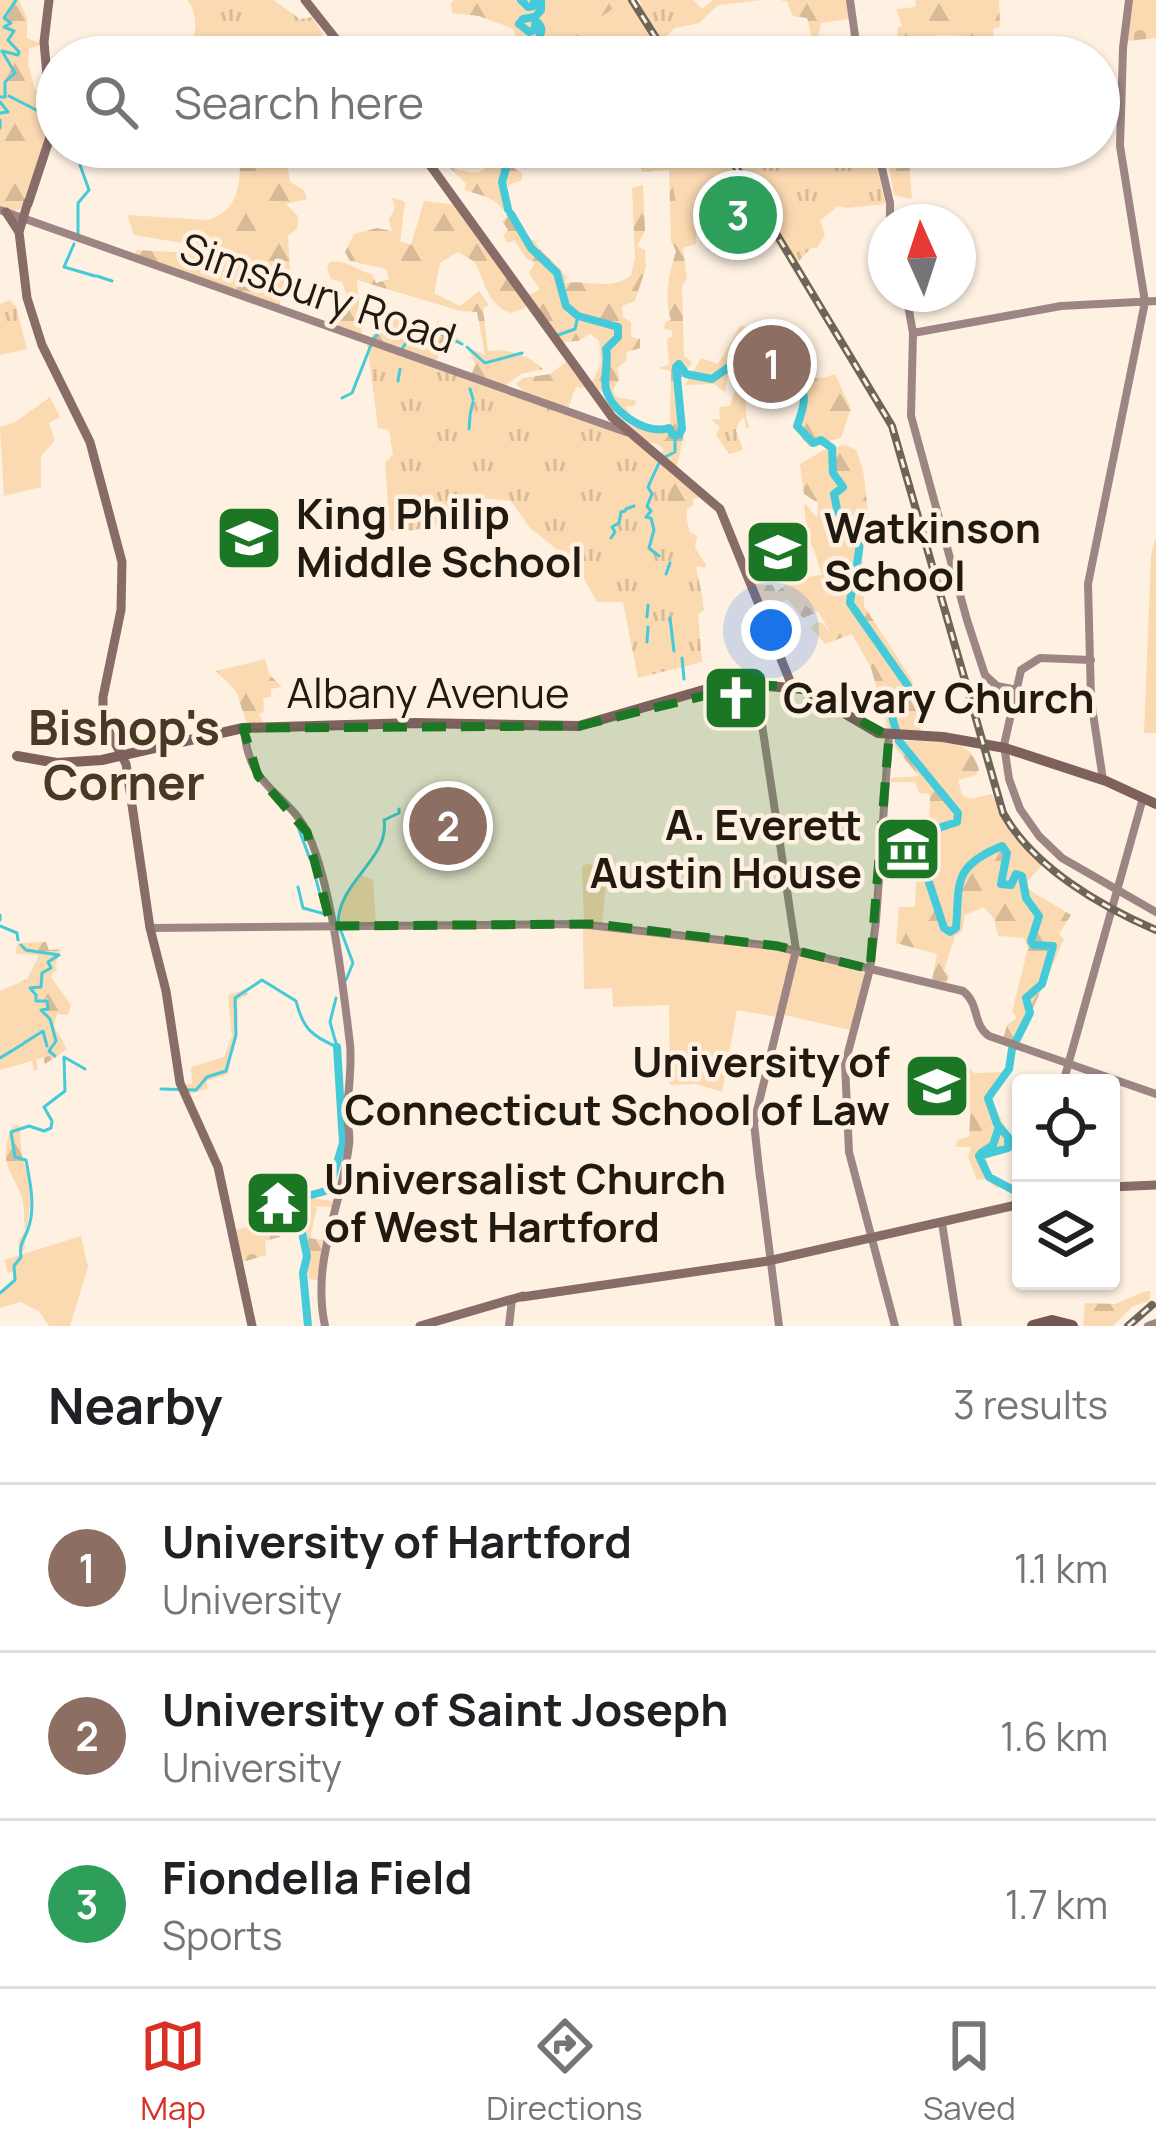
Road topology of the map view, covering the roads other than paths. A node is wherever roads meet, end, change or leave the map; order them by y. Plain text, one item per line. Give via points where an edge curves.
1 (49, 0) edge
2 (304, 0) edge
3 (850, 0) edge
4 (1130, 0) edge
5 (45, 36) edge
6 (333, 36) edge
7 (855, 36) edge
8 (39, 168) edge
9 (433, 168) edge
10 (882, 168) edge
11 (890, 204) edge
12 (13, 218) edge
13 (1151, 302) edge
14 (909, 312) edge
15 (913, 332) junction
16 (608, 421) junction
17 (1091, 662) junction
18 (756, 685) junction
19 (792, 686) junction
20 (1016, 690) junction
21 (244, 728) junction
22 (895, 736) junction
23 (1005, 748) junction
24 (0, 754) edge
25 (119, 756) junction
26 (1102, 780) junction
27 (1143, 798) junction
28 (1156, 804) edge
29 (1116, 892) junction
30 (1156, 912) edge
31 (331, 926) junction
32 (150, 928) junction
33 (796, 950) junction
34 (870, 969) junction
35 (1068, 1064) junction
36 (1065, 1074) edge
37 (1156, 1094) edge
38 (1156, 1184) edge
39 (1120, 1186) edge
40 (1012, 1206) edge
41 (942, 1223) junction
42 (869, 1239) junction
43 (768, 1261) junction
44 (517, 1298) junction
45 (252, 1326) edge
46 (325, 1326) edge
47 (422, 1326) edge
48 (509, 1326) edge
49 (779, 1326) edge
50 (895, 1326) edge
51 (959, 1326) edge
52 (1034, 1326) edge
53 (1072, 1326) edge

1 - 5 main road
2 - 6 main road
3 - 7 main road
4 - 13 main road via 1120,141
8 - 12 main road
9 - 16 main road
10 - 11 main road
12 - 16 main road, Simsbury Road
12 - 25 main road via 37,331 90,441 122,562 102,706
13 - 15 main road via 1061,306
13 - 17 main road via 1089,578
14 - 15 main road
15 - 20 main road via 910,416 963,608 984,673
16 - 19 main road via 721,510
17 - 20 main road via 1034,662 1019,673
17 - 26 main road
18 - 19 highway, Albany Avenue
18 - 21 highway, Albany Avenue via 713,688 579,726
18 - 33 main road
19 - 22 highway, Albany Avenue
20 - 23 main road
21 - 25 highway, Albany Avenue
21 - 31 main road via 255,772 307,832
22 - 23 highway, Albany Avenue
22 - 34 main road
23 - 26 highway, Albany Avenue
23 - 29 main road via 1011,789 1034,830
24 - 25 highway, Albany Avenue via 57,763
25 - 32 main road
26 - 27 highway, Albany Avenue
27 - 28 highway, Albany Avenue
27 - 29 main road
29 - 30 main road
29 - 35 main road
31 - 32 main road
31 - 33 main road via 593,925
31 - 46 main road via 350,1051 350,1142 321,1268
32 - 45 main road via 181,1086 218,1167
33 - 34 main road
33 - 43 main road via 754,1123
34 - 35 main road via 963,991 983,1033
34 - 42 main road via 845,1061 848,1150
35 - 36 main road
35 - 37 main road
38 - 39 main road
40 - 41 main road
41 - 42 main road
41 - 51 main road
42 - 43 main road
42 - 50 main road
43 - 44 main road
43 - 49 main road
44 - 47 main road
44 - 48 main road
52 - 53 highway

